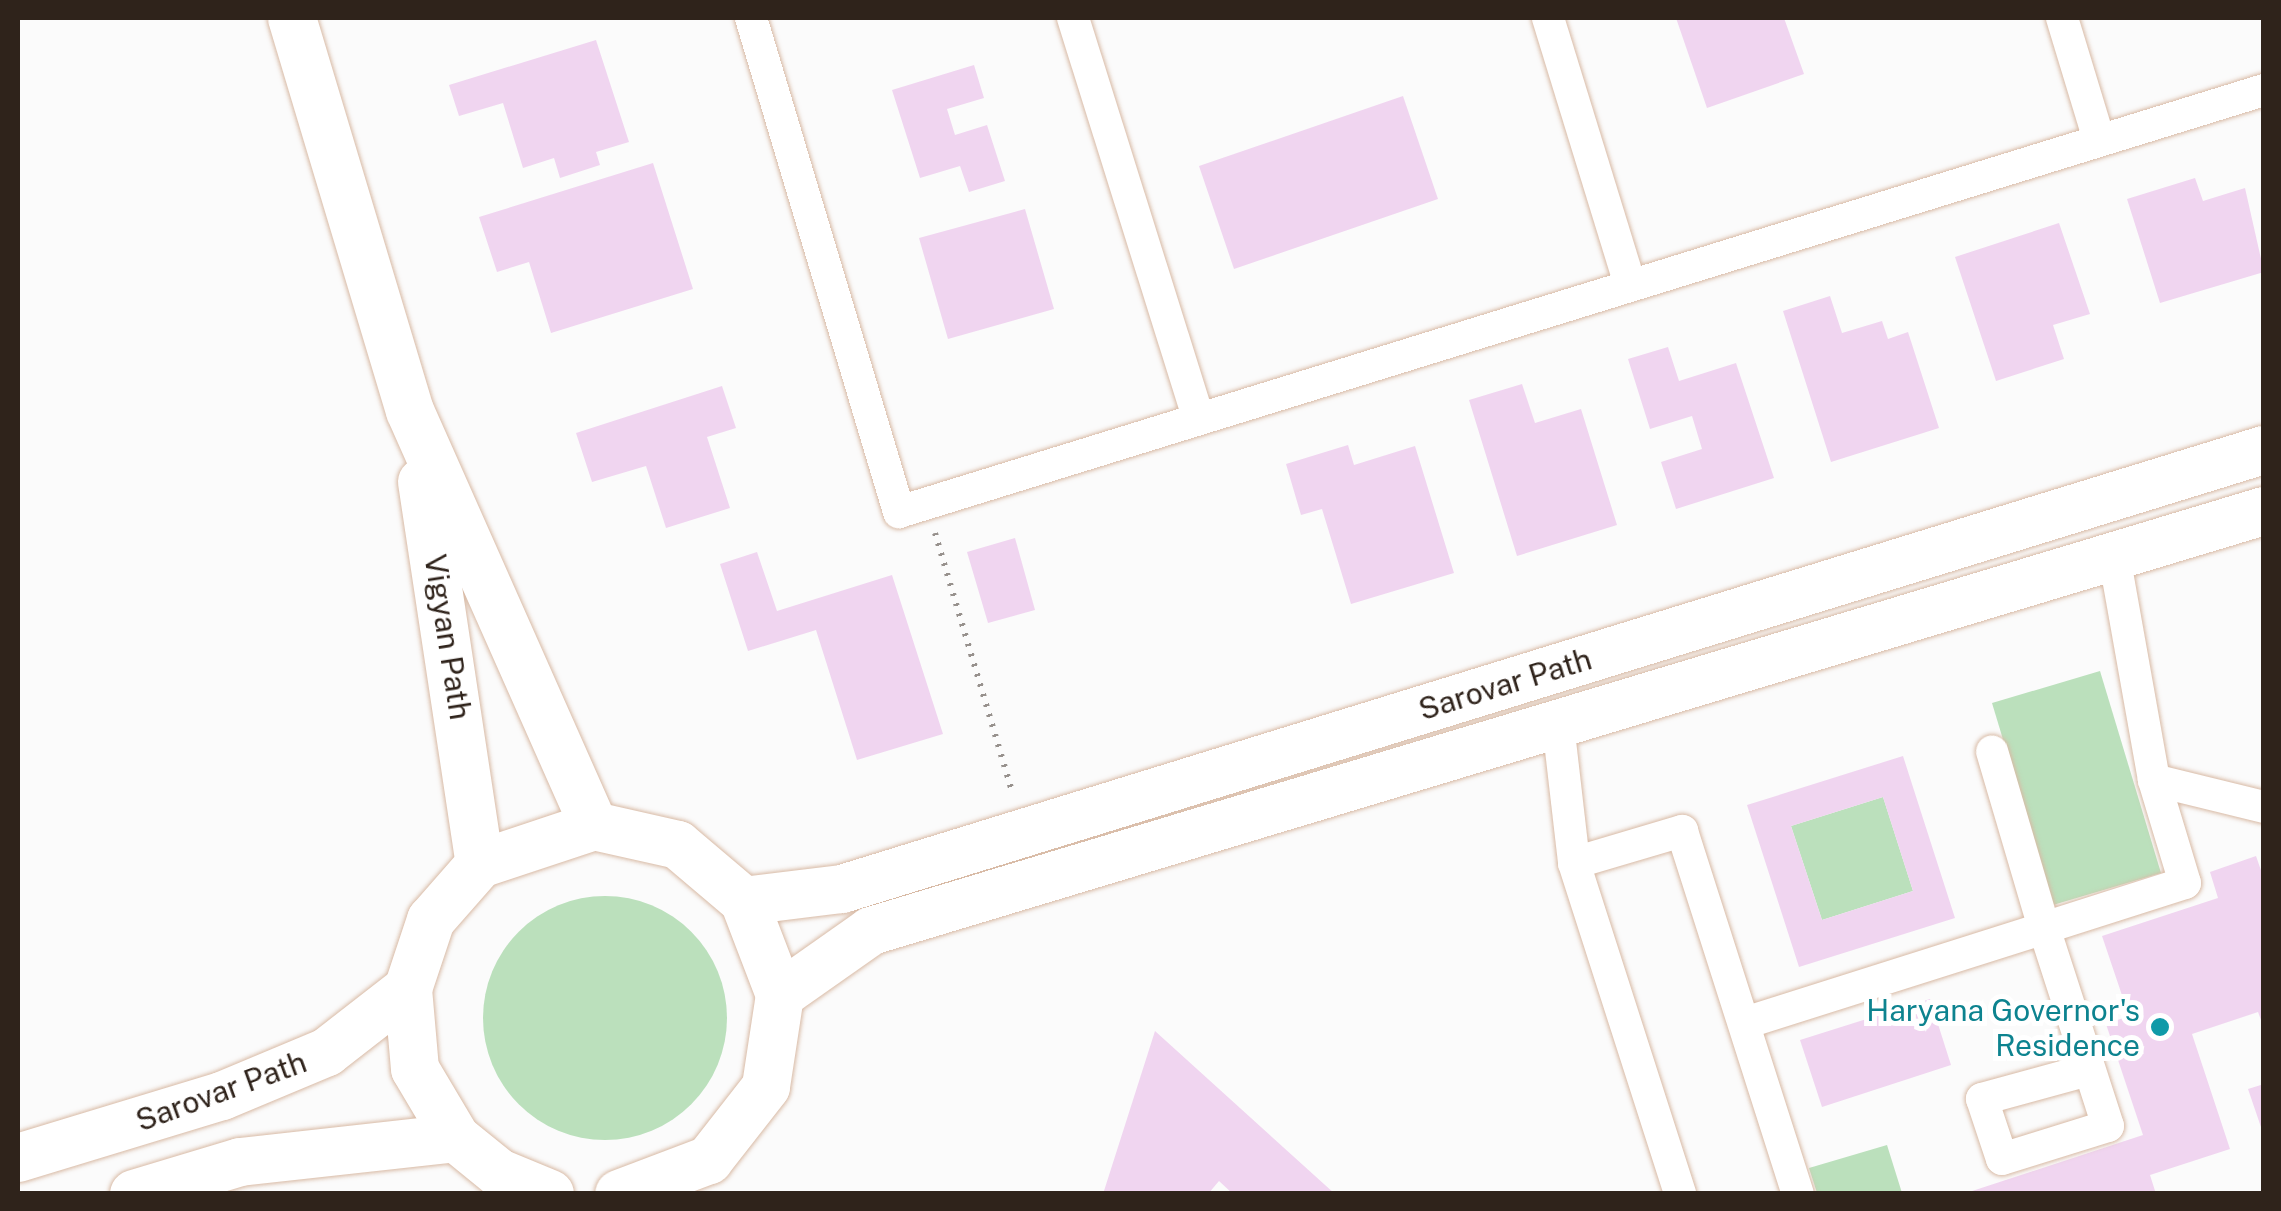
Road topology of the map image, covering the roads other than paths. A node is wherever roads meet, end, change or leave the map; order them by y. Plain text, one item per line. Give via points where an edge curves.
1 (292, 18) edge
2 (751, 18) edge
3 (1073, 18) edge
4 (1548, 18) edge
5 (2062, 18) edge
6 (2264, 90) edge
7 (2099, 140) junction
8 (1630, 285) junction
9 (410, 411) junction
10 (1199, 419) junction
11 (2264, 450) edge
12 (2264, 511) edge
13 (2114, 556) junction
14 (1558, 724) junction
15 (1992, 751) dead end
16 (2154, 780) junction
17 (2264, 806) edge
18 (594, 826) junction
19 (1574, 863) junction
20 (480, 864) junction
21 (744, 901) junction
22 (2044, 928) junction
23 (408, 989) junction
24 (780, 996) junction
25 (1744, 1023) junction
26 (2088, 1070) dead end
27 (456, 1138) junction
28 (18, 1158) edge
29 (710, 1177) edge
30 (134, 1194) edge
31 (550, 1194) edge
32 (619, 1194) edge
33 (1680, 1194) edge
34 (1798, 1194) edge

1 - 9 main road, Vigyan Path
2 - 10 street via 898,512
3 - 10 street
4 - 8 street
5 - 7 street
6 - 7 street
7 - 8 street
8 - 10 street
9 - 18 main road, Vigyan Path
9 - 20 main road, Vigyan Path
11 - 21 main road, Sarovar Path via 842,889
12 - 13 main road, Sarovar Path
13 - 14 main road, Sarovar Path
13 - 16 street
14 - 19 street
14 - 24 main road, Sarovar Path via 871,931
15 - 22 street
16 - 17 street
16 - 22 street via 2185,884
18 - 20 main road
18 - 21 main road via 678,845
19 - 25 street via 1682,831
19 - 33 street
20 - 23 main road via 431,920
21 - 24 main road
22 - 25 street
22 - 26 street
23 - 27 main road via 416,1069
23 - 28 main road, Sarovar Path via 327,1052 222,1096
24 - 29 main road via 766,1087
25 - 34 street
27 - 30 main road via 350,1143 240,1162
27 - 31 main road via 499,1172
29 - 32 main road

